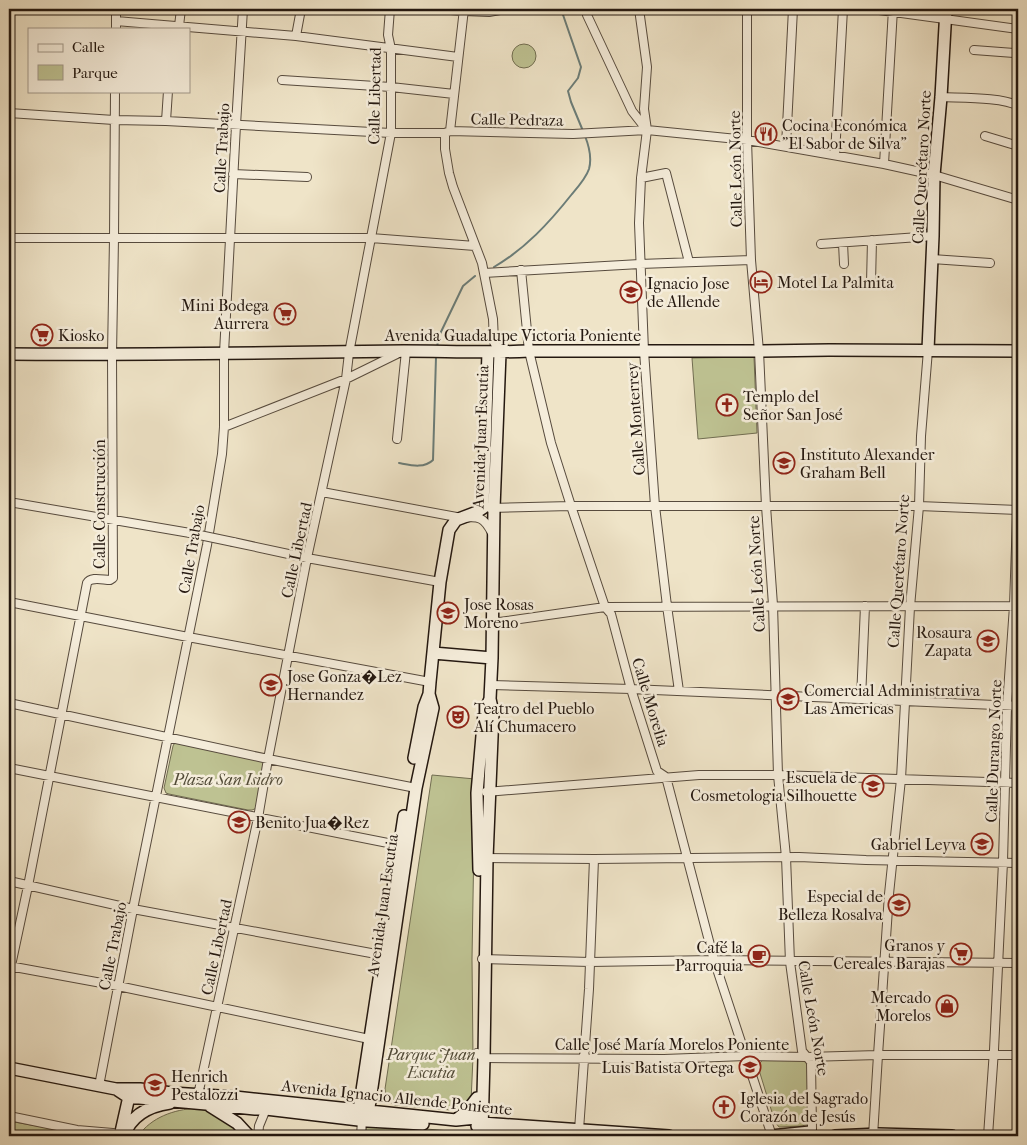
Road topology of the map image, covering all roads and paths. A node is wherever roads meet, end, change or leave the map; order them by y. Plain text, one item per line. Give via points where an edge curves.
1 (116, 9) edge
2 (181, 9) edge
3 (243, 9) edge
4 (300, 9) edge
5 (390, 9) edge
6 (438, 9) edge
7 (505, 9) edge
8 (586, 9) edge
9 (639, 9) edge
10 (747, 9) edge
11 (793, 9) edge
12 (843, 9) edge
13 (872, 9) edge
14 (464, 10) edge
15 (892, 10) edge
16 (946, 14) edge
17 (116, 25) edge
18 (175, 27) edge
19 (1018, 29) edge
20 (242, 31) junction
21 (296, 36) junction
22 (391, 48) junction
23 (974, 50) dead end
24 (1018, 52) edge
25 (458, 57) junction
26 (282, 80) dead end
27 (391, 88) junction
28 (115, 92) edge
29 (168, 92) edge
30 (454, 94) junction
31 (941, 97) junction
32 (1018, 106) edge
33 (9, 113) edge
34 (114, 120) junction
35 (166, 121) junction
36 (236, 125) junction
37 (647, 130) junction
38 (447, 132) junction
39 (391, 133) junction
40 (985, 136) dead end
41 (747, 140) junction
42 (786, 146) junction
43 (1018, 146) edge
44 (835, 156) junction
45 (884, 164) junction
46 (233, 174) junction
47 (934, 175) junction
48 (307, 177) dead end
49 (641, 178) junction
50 (1018, 200) edge
51 (933, 236) junction
52 (9, 238) edge
53 (114, 238) junction
54 (230, 238) junction
55 (371, 238) junction
56 (872, 240) junction
57 (843, 243) junction
58 (821, 244) dead end
59 (475, 246) junction
60 (932, 259) junction
61 (751, 260) junction
62 (688, 262) junction
63 (990, 263) dead end
64 (640, 264) junction
65 (844, 264) dead end
66 (517, 271) junction
67 (484, 273) junction
68 (871, 283) dead end
69 (494, 349) junction
70 (928, 350) junction
71 (404, 351) junction
72 (529, 351) junction
73 (644, 351) junction
74 (759, 351) junction
75 (1018, 352) edge
76 (224, 353) junction
77 (350, 353) junction
78 (9, 354) edge
79 (112, 355) junction
80 (346, 379) junction
81 (224, 427) junction
82 (397, 439) dead end
83 (1018, 487) edge
84 (322, 492) junction
85 (9, 502) edge
86 (571, 506) junction
87 (655, 506) junction
88 (766, 506) junction
89 (919, 506) junction
90 (489, 508) junction
91 (1018, 510) edge
92 (462, 518) junction
93 (113, 520) junction
94 (494, 536) junction
95 (307, 558) junction
96 (440, 582) junction
97 (9, 602) edge
98 (667, 606) junction
99 (773, 606) junction
100 (865, 606) junction
101 (1016, 606) edge
102 (605, 607) junction
103 (910, 607) junction
104 (81, 615) junction
105 (492, 623) junction
106 (188, 637) junction
107 (433, 653) junction
108 (288, 656) junction
109 (492, 658) junction
110 (430, 682) junction
111 (491, 685) junction
112 (631, 689) junction
113 (679, 691) junction
114 (776, 696) junction
115 (490, 699) junction
116 (861, 699) junction
117 (905, 701) junction
118 (9, 704) edge
119 (1007, 706) junction
120 (1018, 706) edge
121 (62, 715) junction
122 (168, 738) junction
123 (268, 759) junction
124 (9, 768) edge
125 (778, 775) junction
126 (50, 776) junction
127 (666, 777) junction
128 (901, 779) junction
129 (1005, 783) junction
130 (1018, 783) edge
131 (413, 787) junction
132 (490, 792) junction
133 (477, 793) junction
134 (156, 798) junction
135 (258, 818) junction
136 (403, 846) junction
137 (786, 857) junction
138 (483, 858) junction
139 (687, 858) junction
140 (594, 860) junction
141 (893, 860) junction
142 (1003, 862) junction
143 (1018, 863) edge
144 (9, 881) edge
145 (28, 886) junction
146 (133, 909) junction
147 (233, 928) junction
148 (387, 956) junction
149 (483, 959) junction
150 (714, 960) junction
151 (590, 962) junction
152 (790, 962) junction
153 (885, 962) junction
154 (998, 962) junction
155 (1018, 962) edge
156 (9, 969) edge
157 (118, 986) junction
158 (217, 1007) junction
159 (374, 1040) junction
160 (481, 1055) junction
161 (878, 1055) junction
162 (1018, 1055) edge
163 (746, 1056) junction
164 (994, 1056) junction
165 (807, 1057) junction
166 (584, 1059) junction
167 (9, 1068) edge
168 (99, 1086) junction
169 (124, 1092) junction
170 (477, 1098) junction
171 (202, 1099) junction
172 (371, 1099) junction
173 (186, 1102) junction
174 (266, 1109) junction
175 (382, 1112) junction
176 (364, 1115) junction
177 (9, 1116) edge
178 (456, 1120) junction
179 (479, 1124) junction
180 (579, 1133) edge
181 (808, 1134) edge
182 (117, 1135) edge
183 (873, 1135) edge
184 (249, 1136) edge
185 (258, 1136) edge
186 (362, 1136) edge
187 (546, 1136) edge
188 (669, 1136) edge
189 (771, 1136) edge
190 (835, 1136) edge
191 (952, 1136) edge
192 (988, 1136) edge

1 - 17 street
2 - 18 street
3 - 20 street, Calle Trabajo
4 - 21 street
5 - 22 street, Calle Libertad via 388,35
6 - 14 street
7 - 14 street via 490,12
8 - 37 street via 632,111
9 - 37 street, Calle Monterrey via 647,67 644,109
10 - 41 street, Calle León Norte
11 - 42 street
12 - 44 street
13 - 15 street
14 - 25 street
15 - 16 street
15 - 45 street
16 - 19 street
16 - 31 main road, Calle Querétaro Norte
17 - 18 street
18 - 20 street
20 - 21 street
20 - 36 street, Calle Trabajo
21 - 22 street
22 - 25 street
22 - 27 street, Calle Libertad
23 - 24 street
25 - 30 street
26 - 27 street
27 - 30 street
27 - 39 street, Calle Libertad
28 - 34 street, Calle Construcción
29 - 35 street
30 - 38 street
31 - 32 street via 1002,100
31 - 47 main road, Calle Querétaro Norte
33 - 34 street, Calle Pedraza
34 - 35 street, Calle Pedraza
34 - 53 street, Calle Construcción
35 - 36 street, Calle Pedraza
36 - 39 street, Calle Pedraza
36 - 46 street, Calle Trabajo
37 - 38 street, Calle Pedraza via 588,134
37 - 41 street, Calle Pedraza
37 - 49 street, Calle Monterrey
38 - 39 street, Calle Pedraza
38 - 59 street via 445,149 449,173
39 - 55 street, Calle Libertad
40 - 43 street
41 - 42 street, Calle Pedraza
41 - 61 street, Calle León Norte
42 - 44 street, Calle Pedraza
44 - 45 street, Calle Pedraza
45 - 47 street, Calle Pedraza
46 - 48 street
46 - 54 street, Calle Trabajo
47 - 50 street, Calle Pedraza
47 - 51 main road, Calle Querétaro Norte
49 - 62 street via 666,173
49 - 64 street, Calle Monterrey
51 - 56 street
51 - 60 main road, Calle Querétaro Norte
52 - 53 street
53 - 54 street
53 - 79 street, Calle Construcción
54 - 55 street
54 - 76 street, Calle Trabajo
55 - 59 street
55 - 77 street, Calle Libertad
56 - 57 street
56 - 68 street
57 - 58 street
57 - 65 street
59 - 67 street
60 - 63 street
60 - 70 main road, Calle Querétaro Norte
61 - 62 street
61 - 74 street, Calle León Norte
62 - 64 street
64 - 66 street
64 - 73 street, Calle Monterrey
66 - 67 street
66 - 72 street, Calle Morelia
67 - 69 street via 493,319
69 - 71 main road, Avenida Guadalupe Victoria Poniente
69 - 72 main road, Avenida Guadalupe Victoria Poniente
69 - 90 main road, Avenida Juan Escutia
70 - 74 main road, Avenida Guadalupe Victoria Poniente
70 - 75 main road, Avenida Guadalupe Victoria Poniente
70 - 89 street, Calle Querétaro Norte
71 - 77 main road, Avenida Guadalupe Victoria Poniente
71 - 80 street
71 - 82 street
72 - 73 main road, Avenida Guadalupe Victoria Poniente
72 - 86 street, Calle Morelia via 551,443
73 - 74 main road, Avenida Guadalupe Victoria Poniente
73 - 87 street, Calle Monterrey
74 - 88 street, Calle León Norte
76 - 77 main road, Avenida Guadalupe Victoria Poniente
76 - 79 main road, Avenida Guadalupe Victoria Poniente
76 - 81 street, Calle Trabajo
77 - 80 street, Calle Libertad
78 - 79 main road, Avenida Guadalupe Victoria Poniente
79 - 93 street, Calle Construcción
80 - 81 street
80 - 84 street, Calle Libertad
81 - 106 street, Calle Trabajo via 207,545
83 - 91 street, Calle Durango Norte
84 - 92 street
84 - 95 street, Calle Libertad
85 - 93 street
86 - 87 street
86 - 90 street
86 - 102 street, Calle Morelia
87 - 88 street
87 - 98 street, Calle Monterrey
88 - 89 street
88 - 99 street, Calle León Norte
89 - 91 street
89 - 103 street, Calle Querétaro Norte
90 - 92 main road, Avenida Juan Escutia
90 - 94 main road, Avenida Juan Escutia
91 - 101 street, Calle Durango Norte
92 - 94 street via 476,516 482,519
92 - 96 main road, Avenida Juan Escutia via 456,520 449,530
93 - 95 street, bridge
93 - 104 street, Calle Construcción via 112,578 88,581
94 - 105 main road, Avenida Juan Escutia
95 - 96 street
95 - 108 street, Calle Libertad
96 - 107 main road, Avenida Juan Escutia
97 - 104 street
98 - 99 street
98 - 102 street
98 - 113 street, Calle Monterrey
99 - 100 street
99 - 114 street, Calle León Norte
100 - 103 street
100 - 116 street
101 - 103 street
101 - 119 street, Calle Durango Norte
102 - 105 street
102 - 112 street, Calle Morelia via 612,614
103 - 117 street, Calle Querétaro Norte
104 - 106 street
104 - 121 street, Calle Construcción
105 - 109 main road, Avenida Juan Escutia
106 - 108 street
106 - 122 street, Calle Trabajo
107 - 109 main road
107 - 110 main road, Avenida Juan Escutia
108 - 110 street
108 - 123 street, Calle Libertad
109 - 111 main road, Avenida Juan Escutia
110 - 131 main road, Avenida Juan Escutia via 433,708
111 - 112 street
111 - 115 main road, Avenida Juan Escutia
112 - 113 street
112 - 127 street, Calle Morelia via 657,771
113 - 114 street
114 - 116 street
114 - 125 street, Calle León Norte
115 - 132 main road, Avenida Juan Escutia via 493,713
115 - 133 main road, Avenida Juan Escutia via 484,713
116 - 117 street
117 - 119 street
117 - 128 street, Calle Querétaro Norte
118 - 121 street
119 - 120 street
119 - 129 street, Calle Durango Norte
121 - 122 street
121 - 126 street, Calle Construcción
122 - 123 street
122 - 134 street, Calle Trabajo
123 - 131 street
123 - 135 street, Calle Libertad
124 - 126 street
125 - 127 street
125 - 128 street
125 - 137 street, Calle León Norte
126 - 134 street
126 - 145 street, Calle Construcción
127 - 132 street
127 - 139 street, Calle Morelia
128 - 129 street
128 - 141 street, Calle Querétaro Norte
129 - 130 street
129 - 142 street, Calle Durango Norte
131 - 136 main road, Avenida Juan Escutia
132 - 133 street
132 - 138 main road, Avenida Juan Escutia
133 - 138 main road, Avenida Juan Escutia
134 - 135 street
134 - 146 street, Calle Trabajo
135 - 136 street
135 - 147 street, Calle Libertad
136 - 148 main road, Avenida Juan Escutia
137 - 139 street
137 - 141 street
137 - 152 street, Calle León Norte
138 - 140 street
138 - 149 main road, Avenida Juan Escutia
139 - 140 street
139 - 150 street, Calle Morelia
140 - 151 street
141 - 142 street
141 - 153 street, Calle Querétaro Norte
142 - 143 street
142 - 154 street, Calle Durango Norte
144 - 145 street
145 - 146 street
145 - 156 street, Calle Construcción
146 - 147 street
146 - 157 street, Calle Trabajo
147 - 148 street
147 - 158 street, Calle Libertad
148 - 159 main road, Avenida Juan Escutia
149 - 151 street
149 - 160 main road, Avenida Juan Escutia
150 - 151 street
150 - 152 street
150 - 163 street, Calle Morelia
151 - 166 street
152 - 153 street
152 - 165 street, Calle León Norte via 802,1051
153 - 154 street
153 - 161 street, Calle Querétaro Norte
154 - 155 street
154 - 164 street, Calle Durango Norte
156 - 157 street
157 - 158 street
157 - 168 street, Calle Trabajo
158 - 159 street
158 - 171 street, Calle Libertad
159 - 172 main road, Avenida Juan Escutia
159 - 176 main road, Avenida Juan Escutia
160 - 166 street, Calle José María Morelos Poniente
160 - 170 main road, Avenida Juan Escutia
160 - 179 main road, Avenida Juan Escutia
161 - 164 street, Calle José María Morelos Poniente
161 - 165 street, Calle José María Morelos Poniente
161 - 183 street, Calle Querétaro Norte
162 - 164 street, Calle José María Morelos Poniente
163 - 165 street, Calle José María Morelos Poniente
163 - 166 street, Calle José María Morelos Poniente
163 - 189 street, Calle Morelia
164 - 192 street, Calle Durango Norte
165 - 181 street, Calle León Norte via 811,1062 812,1129
166 - 180 street
167 - 168 main road, Avenida Ignacio Allende Poniente
168 - 169 main road, Avenida Ignacio Allende Poniente
169 - 171 main road, Avenida Ignacio Allende Poniente
169 - 173 main road, Avenida Ignacio Allende Poniente
169 - 182 main road
170 - 178 main road
170 - 179 main road, Avenida Juan Escutia
171 - 173 main road, Avenida Ignacio Allende Poniente
171 - 174 main road, Avenida Ignacio Allende Poniente
171 - 176 main road, Avenida Ignacio Allende Poniente via 235,1097
171 - 184 main road via 232,1119
172 - 175 main road
172 - 176 main road, Avenida Juan Escutia
173 - 182 main road via 162,1104 144,1112
174 - 176 main road, Avenida Ignacio Allende Poniente
174 - 185 street
175 - 176 main road, Avenida Ignacio Allende Poniente
175 - 178 main road, Avenida Ignacio Allende Poniente
176 - 179 main road, Avenida Ignacio Allende Poniente
176 - 186 street
177 - 182 street
178 - 179 main road, Avenida Ignacio Allende Poniente
179 - 180 main road, Avenida Ignacio Allende Poniente
179 - 187 main road, Avenida Ignacio Allende Poniente
180 - 188 main road, Avenida Ignacio Allende Poniente
181 - 189 main road
183 - 190 main road
183 - 191 main road

